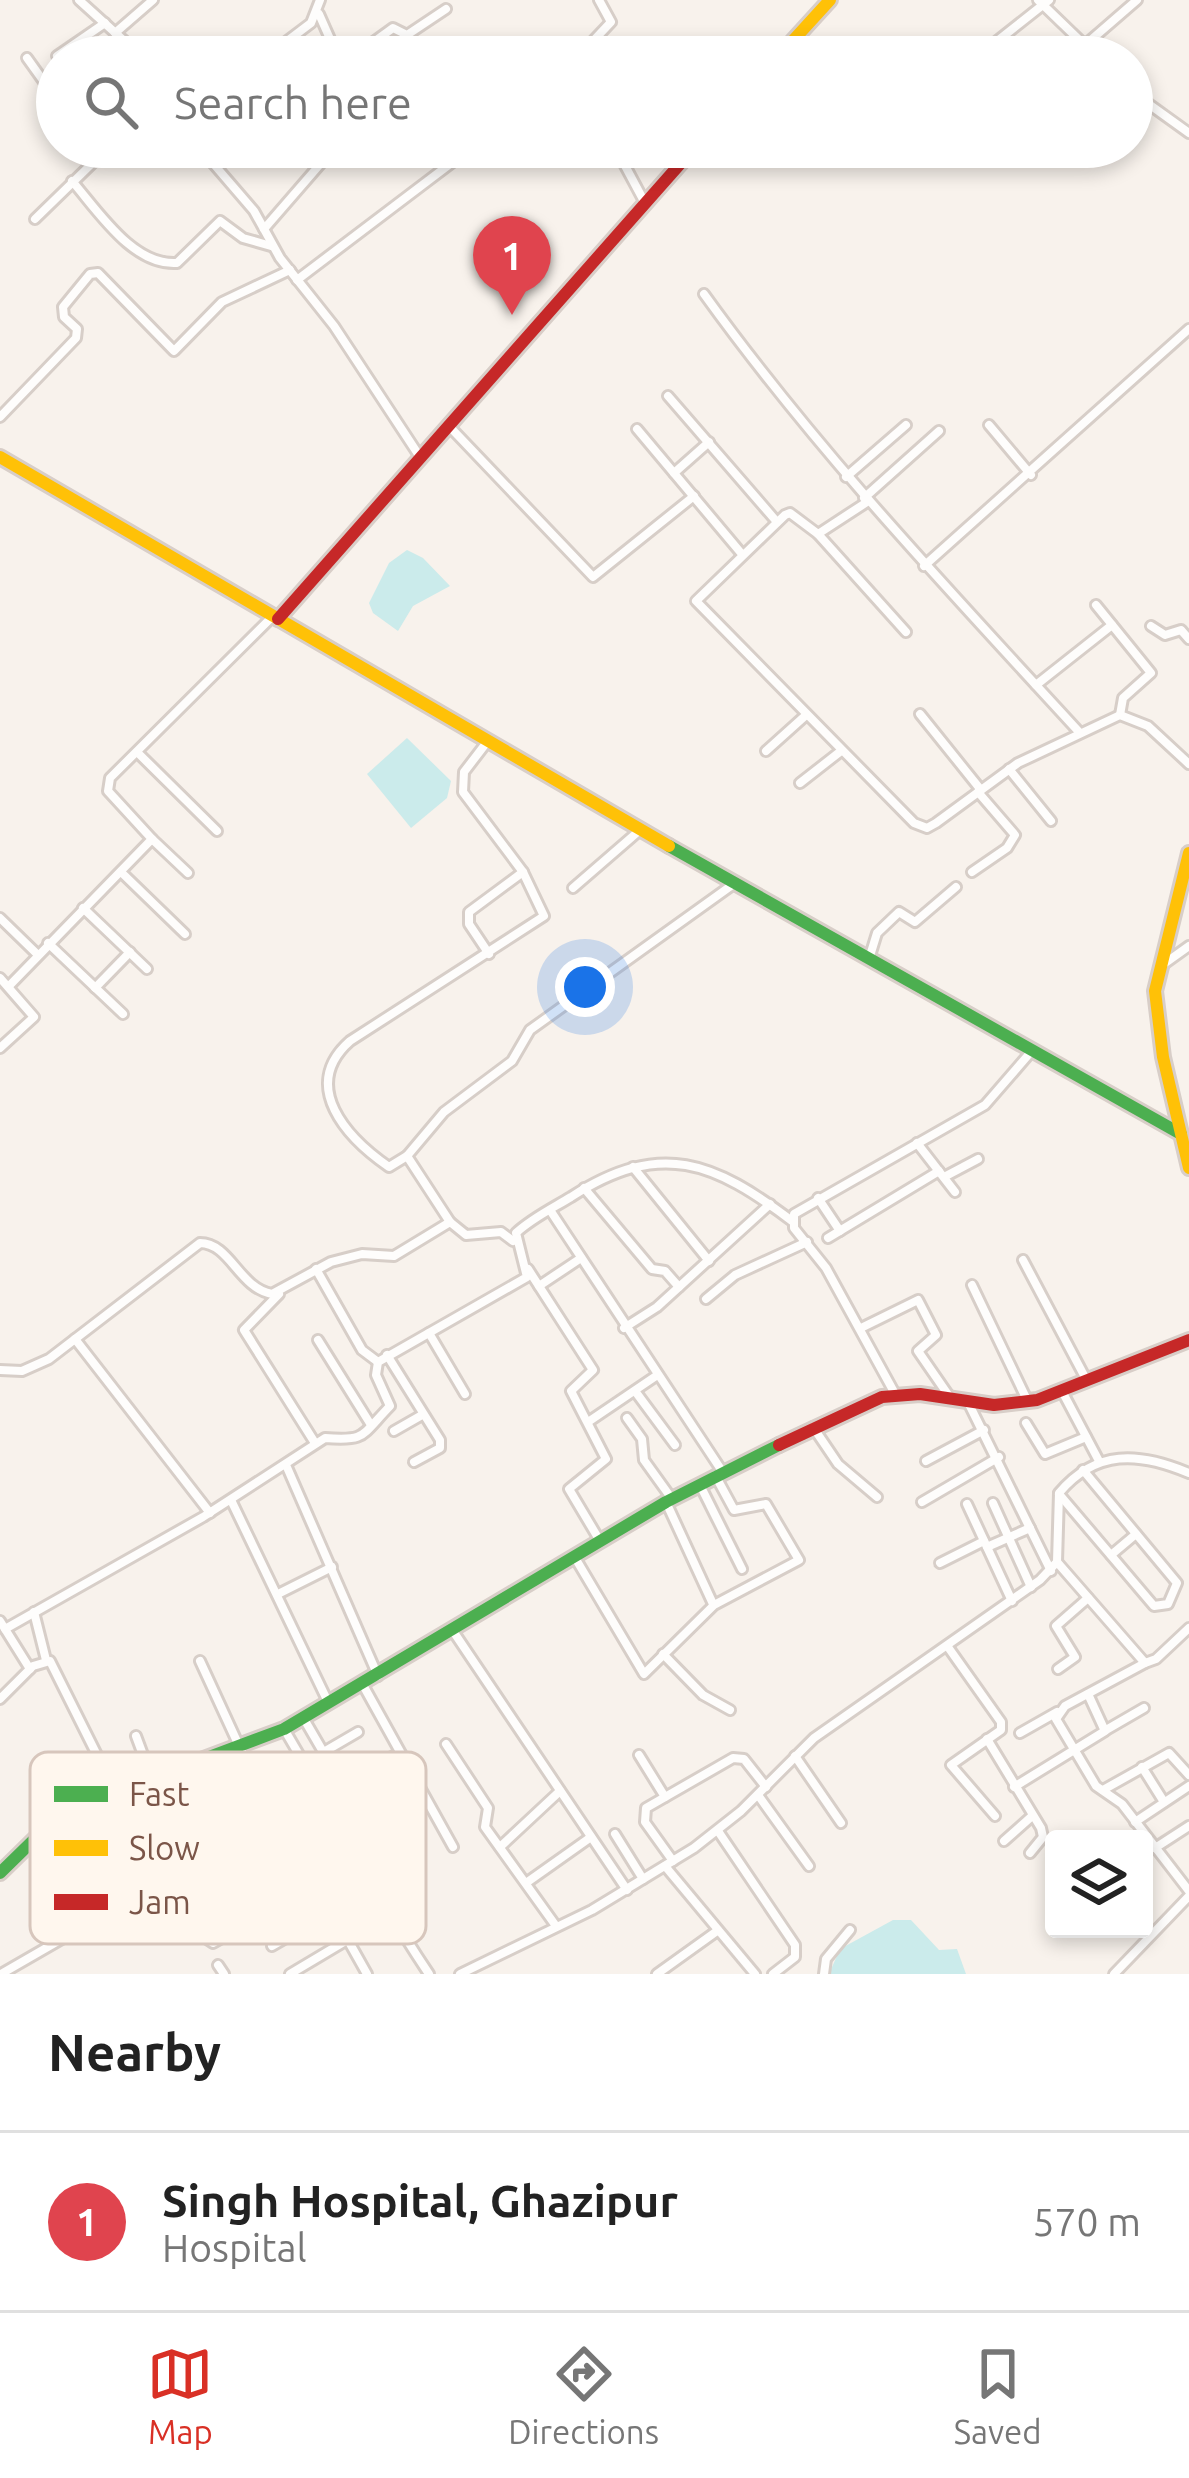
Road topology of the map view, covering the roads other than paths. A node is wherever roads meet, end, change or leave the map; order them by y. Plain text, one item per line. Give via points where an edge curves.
1 (80, 0) edge
2 (153, 0) edge
3 (320, 0) edge
4 (599, 0) edge
5 (830, 0) edge
6 (1137, 0) edge
7 (1043, 2) edge
8 (446, 9) dead end
9 (318, 12) junction
10 (105, 23) junction
11 (115, 33) junction
12 (86, 36) edge
13 (118, 36) edge
14 (294, 36) edge
15 (329, 36) edge
16 (382, 36) edge
17 (598, 36) edge
18 (797, 36) edge
19 (1002, 36) edge
20 (1076, 36) edge
21 (1095, 36) edge
22 (26, 58) dead end
23 (36, 72) edge
24 (1153, 107) edge
25 (1189, 133) edge
26 (86, 168) edge
27 (216, 168) edge
28 (317, 168) edge
29 (445, 168) edge
30 (626, 168) edge
31 (676, 168) edge
32 (72, 182) junction
33 (645, 203) junction
34 (35, 219) dead end
35 (264, 229) junction
36 (273, 247) junction
37 (290, 271) junction
38 (297, 280) junction
39 (704, 294) dead end
40 (1189, 329) edge
41 (668, 397) dead end
42 (0, 417) edge
43 (449, 425) junction
44 (906, 425) dead end
45 (989, 425) dead end
46 (637, 429) dead end
47 (939, 430) dead end
48 (709, 442) junction
49 (0, 458) edge
50 (420, 458) junction
51 (674, 473) junction
52 (1030, 475) junction
53 (846, 478) junction
54 (694, 496) junction
55 (866, 500) junction
56 (777, 522) junction
57 (818, 534) junction
58 (742, 553) junction
59 (924, 566) junction
60 (1096, 605) dead end
61 (276, 617) junction
62 (1112, 625) junction
63 (1150, 626) dead end
64 (906, 632) dead end
65 (1187, 633) edge
66 (1036, 685) junction
67 (920, 714) dead end
68 (1120, 715) junction
69 (805, 716) junction
70 (1080, 733) junction
71 (488, 741) junction
72 (766, 751) dead end
73 (841, 751) junction
74 (137, 752) junction
75 (1189, 764) edge
76 (1009, 770) junction
77 (800, 783) dead end
78 (979, 791) junction
79 (1051, 821) dead end
80 (640, 829) junction
81 (217, 831) dead end
82 (152, 838) junction
83 (1189, 853) edge
84 (121, 872) junction
85 (523, 872) junction
86 (972, 872) dead end
87 (188, 873) dead end
88 (735, 883) junction
89 (956, 887) dead end
90 (573, 888) dead end
91 (83, 908) junction
92 (0, 918) edge
93 (185, 934) dead end
94 (48, 943) junction
95 (1189, 946) edge
96 (130, 952) junction
97 (37, 954) junction
98 (489, 955) junction
99 (868, 960) junction
100 (147, 969) dead end
101 (1157, 969) junction
102 (0, 978) edge
103 (9, 986) junction
104 (95, 988) junction
105 (123, 1015) dead end
106 (0, 1048) edge
107 (1030, 1053) junction
108 (1180, 1134) junction
109 (917, 1143) junction
110 (406, 1156) junction
111 (978, 1159) dead end
112 (633, 1167) junction
113 (1189, 1168) edge
114 (941, 1174) junction
115 (584, 1189) junction
116 (955, 1192) dead end
117 (818, 1198) junction
118 (770, 1204) junction
119 (550, 1210) junction
120 (792, 1221) junction
121 (450, 1222) junction
122 (840, 1231) junction
123 (828, 1238) dead end
124 (806, 1242) junction
125 (514, 1243) junction
126 (580, 1258) junction
127 (1023, 1260) dead end
128 (709, 1261) junction
129 (316, 1269) junction
130 (528, 1269) junction
131 (972, 1285) dead end
132 (539, 1286) junction
133 (680, 1287) junction
134 (283, 1291) junction
135 (706, 1299) dead end
136 (624, 1328) junction
137 (861, 1328) junction
138 (429, 1333) junction
139 (75, 1339) junction
140 (318, 1340) dead end
141 (1189, 1340) edge
142 (383, 1359) junction
143 (0, 1370) edge
144 (656, 1376) junction
145 (1087, 1381) junction
146 (634, 1391) junction
147 (894, 1392) junction
148 (1063, 1392) junction
149 (466, 1394) dead end
150 (949, 1396) junction
151 (967, 1400) junction
152 (1028, 1402) junction
153 (422, 1415) junction
154 (627, 1418) dead end
155 (588, 1422) junction
156 (1026, 1423) dead end
157 (371, 1425) junction
158 (813, 1427) junction
159 (984, 1430) junction
160 (394, 1431) dead end
161 (1086, 1437) junction
162 (315, 1443) junction
163 (675, 1445) dead end
164 (998, 1457) junction
165 (926, 1461) dead end
166 (1099, 1461) junction
167 (414, 1462) dead end
168 (286, 1465) junction
169 (1083, 1470) junction
170 (718, 1473) junction
171 (1189, 1473) edge
172 (699, 1484) junction
173 (1058, 1493) junction
174 (877, 1497) dead end
175 (231, 1500) junction
176 (669, 1501) junction
177 (922, 1502) dead end
178 (993, 1503) dead end
179 (967, 1504) dead end
180 (210, 1513) junction
181 (1030, 1528) junction
182 (1136, 1534) junction
183 (1009, 1537) junction
184 (600, 1541) junction
185 (986, 1544) junction
186 (1111, 1555) junction
187 (574, 1556) junction
188 (940, 1563) dead end
189 (1054, 1566) junction
190 (332, 1567) junction
191 (742, 1569) dead end
192 (1031, 1587) junction
193 (278, 1594) junction
194 (1088, 1598) junction
195 (1012, 1601) junction
196 (714, 1605) junction
197 (34, 1612) junction
198 (3, 1625) edge
199 (1189, 1628) edge
200 (453, 1630) junction
201 (948, 1647) junction
202 (663, 1654) junction
203 (46, 1660) junction
204 (200, 1661) dead end
205 (1145, 1663) junction
206 (30, 1669) junction
207 (1058, 1670) dead end
208 (378, 1676) junction
209 (363, 1685) junction
210 (5, 1688) edge
211 (1088, 1694) junction
212 (0, 1699) edge
213 (329, 1705) junction
214 (1144, 1708) dead end
215 (730, 1710) dead end
216 (1059, 1711) junction
217 (304, 1719) junction
218 (284, 1729) junction
219 (1105, 1731) junction
220 (358, 1732) dead end
221 (1020, 1733) dead end
222 (136, 1736) dead end
223 (987, 1739) junction
224 (446, 1744) dead end
225 (240, 1748) junction
226 (1073, 1750) junction
227 (96, 1752) edge
228 (142, 1752) edge
229 (229, 1752) edge
230 (242, 1752) edge
231 (298, 1752) edge
232 (321, 1752) edge
233 (324, 1752) edge
234 (399, 1752) edge
235 (639, 1755) dead end
236 (795, 1756) junction
237 (1142, 1767) junction
238 (1189, 1775) edge
239 (1014, 1786) junction
240 (1189, 1786) edge
241 (766, 1787) junction
242 (560, 1790) junction
243 (1102, 1791) junction
244 (758, 1795) junction
245 (664, 1797) junction
246 (426, 1800) edge
247 (1164, 1802) junction
248 (995, 1816) dead end
249 (1031, 1817) junction
250 (841, 1822) dead end
251 (1136, 1822) junction
252 (1189, 1826) edge
253 (718, 1831) junction
254 (615, 1834) dead end
255 (591, 1837) junction
256 (1004, 1841) dead end
257 (30, 1846) edge
258 (453, 1847) dead end
259 (500, 1847) junction
260 (1155, 1848) junction
261 (1030, 1853) dead end
262 (669, 1863) junction
263 (809, 1866) dead end
264 (0, 1873) edge
265 (644, 1879) junction
266 (526, 1883) junction
267 (627, 1890) junction
268 (1189, 1893) edge
269 (556, 1926) junction
270 (850, 1930) dead end
271 (717, 1931) junction
272 (53, 1944) edge
273 (275, 1944) edge
274 (340, 1944) edge
275 (349, 1944) edge
276 (409, 1944) edge
277 (272, 1946) dead end
278 (363, 1973) edge
279 (1, 1974) edge
280 (290, 1974) edge
281 (429, 1974) edge
282 (460, 1974) edge
283 (657, 1974) edge
284 (755, 1974) edge
285 (772, 1974) edge
286 (824, 1974) edge
287 (1114, 1974) edge

1 - 10 street
2 - 11 street
3 - 9 street
4 - 17 street via 611,22
5 - 18 main road
6 - 21 street
7 - 19 street
7 - 20 street
8 - 16 street via 406,35 393,28
9 - 14 street
9 - 15 street
10 - 11 street
10 - 12 street
11 - 13 street
22 - 23 street
24 - 25 street
26 - 32 street
27 - 35 street
28 - 35 street
29 - 38 street
30 - 33 street
31 - 33 main road
32 - 34 street
32 - 36 street via 139,252 159,262 177,262 220,221
33 - 43 main road
35 - 36 street
36 - 37 street
37 - 38 street
37 - 42 street via 222,302 174,351 98,273 90,274 62,311 76,338
38 - 50 street
39 - 53 street
40 - 52 street
41 - 48 street
43 - 50 main road
43 - 54 street via 593,577
44 - 53 street
45 - 52 street
46 - 51 street
47 - 55 street
48 - 51 street
48 - 56 street
49 - 61 main road
50 - 61 main road
51 - 54 street
52 - 59 street
53 - 55 street
54 - 58 street
55 - 57 street
55 - 59 street
56 - 57 street via 790,513
56 - 58 street
57 - 64 street
58 - 69 street via 696,601
59 - 66 street
60 - 62 street
61 - 71 main road
61 - 74 street
62 - 66 street
62 - 68 street via 1151,676 1123,698
63 - 65 street
66 - 70 street
67 - 78 street
68 - 70 street
68 - 75 street via 1148,726
69 - 72 street
69 - 73 street
70 - 76 street
71 - 80 main road
71 - 85 street via 464,772 463,792
73 - 77 street
73 - 78 street via 921,827
74 - 81 street
74 - 82 street via 106,787
76 - 78 street
76 - 79 street
78 - 86 street via 1015,836
80 - 88 main road
80 - 90 street
82 - 84 street
82 - 87 street
83 - 101 main road
84 - 91 street
84 - 93 street
85 - 98 street via 469,913
85 - 98 street via 544,916
88 - 99 main road
88 - 110 street via 530,1030 512,1061 444,1112
89 - 99 street via 915,922 899,912 877,933
91 - 94 street
91 - 96 street
92 - 97 street
94 - 97 street
94 - 104 street
95 - 101 street
96 - 100 street
96 - 104 street
97 - 103 street
98 - 110 street via 365,1030 333,1059 328,1094 350,1135 388,1167
99 - 107 main road
101 - 108 main road via 1156,1012
102 - 103 street
103 - 106 street via 34,1017
104 - 105 street
107 - 108 main road
107 - 109 street via 985,1105
108 - 113 main road
109 - 114 street
109 - 117 street
110 - 121 street
111 - 114 street
112 - 115 street
112 - 118 street via 670,1160 724,1174
112 - 128 street
114 - 116 street
114 - 122 street
115 - 119 street
115 - 133 street via 652,1269
117 - 120 street
117 - 122 street
118 - 120 street
118 - 128 street
119 - 125 street
119 - 126 street
120 - 124 street
121 - 125 street via 466,1235 501,1232
121 - 129 street via 394,1256 362,1254
122 - 123 street
124 - 135 street via 735,1275
124 - 137 street
125 - 130 street
126 - 132 street
126 - 136 street
127 - 145 street
128 - 133 street
129 - 134 street
129 - 142 street via 362,1350
130 - 132 street
130 - 138 street via 520,1283
131 - 152 street
132 - 155 street via 593,1370 571,1391
133 - 136 street
134 - 139 street via 251,1288 217,1248 200,1243
134 - 162 street via 244,1330
136 - 144 street
137 - 147 street
137 - 150 street via 918,1300 936,1335 918,1351
138 - 142 street
138 - 149 street
139 - 143 street via 34,1368
139 - 180 street
140 - 157 street
141 - 145 main road
142 - 153 street
142 - 157 street via 376,1375 390,1406
144 - 146 street
144 - 170 street
145 - 148 main road
146 - 155 street
146 - 163 street
147 - 150 main road
147 - 158 main road
148 - 152 main road
148 - 161 street
150 - 151 main road
151 - 152 main road
151 - 159 street
153 - 160 street
153 - 167 street via 441,1445
154 - 176 street
155 - 184 street via 606,1459 569,1490
156 - 161 street via 1046,1454
157 - 162 street via 351,1442
158 - 170 main road
158 - 174 street via 838,1464
159 - 164 street
159 - 165 street
161 - 166 street
162 - 168 street
164 - 177 street
164 - 181 street
166 - 169 street
166 - 171 street via 1132,1456
168 - 175 street
168 - 190 street
169 - 173 street
169 - 182 street
170 - 172 main road
170 - 196 street via 734,1510 766,1504 799,1560
172 - 176 main road
172 - 191 street
173 - 186 street
173 - 189 street
175 - 180 street
175 - 193 street
176 - 184 main road
176 - 196 street
178 - 183 street
179 - 185 street
180 - 197 street
181 - 183 street
181 - 189 street
182 - 186 street
182 - 186 street via 1178,1583 1168,1604 1154,1606
183 - 185 street
183 - 192 street
184 - 187 main road
185 - 188 street
185 - 195 street
187 - 200 main road
187 - 202 street via 640,1674
189 - 192 street
189 - 194 street
190 - 193 street
190 - 208 street
192 - 195 street
193 - 213 street
194 - 205 street
194 - 207 street via 1056,1626 1076,1657
195 - 201 street
196 - 202 street
197 - 198 street
197 - 203 street
198 - 206 street
199 - 205 street
200 - 208 main road
200 - 242 street
201 - 223 street via 1000,1722
201 - 236 street
202 - 215 street
203 - 206 street
203 - 227 street
204 - 225 street
205 - 211 street
206 - 210 street
208 - 209 main road
209 - 213 main road
209 - 234 street
210 - 212 street
211 - 216 street
211 - 219 street
213 - 217 main road
214 - 219 street
216 - 221 street
216 - 226 street
217 - 218 main road
217 - 232 street
218 - 225 main road
218 - 231 street
219 - 226 street
220 - 233 street
222 - 228 street
223 - 239 street
223 - 248 street via 951,1768
224 - 259 street via 488,1808 485,1827
225 - 229 main road
225 - 230 street
226 - 239 street
226 - 243 street
235 - 245 street
236 - 241 street
236 - 250 street
237 - 238 street via 1169,1753
237 - 243 street
237 - 247 street
239 - 249 street
240 - 247 street
241 - 244 street
241 - 245 street via 744,1759 733,1758
242 - 255 street
242 - 259 street
243 - 251 street
244 - 253 street
244 - 263 street
245 - 262 street via 643,1816
246 - 258 street
247 - 251 street
249 - 256 street
249 - 261 street via 1043,1838
251 - 260 street
252 - 260 street
253 - 262 street
253 - 285 street via 795,1945 795,1957
254 - 265 street
255 - 266 street
255 - 267 street
257 - 264 main road
259 - 266 street
260 - 268 street
262 - 265 street
262 - 271 street
265 - 267 street
266 - 269 street
267 - 269 street
268 - 287 street
269 - 282 street
270 - 286 street
271 - 283 street
271 - 284 street
272 - 279 street
273 - 277 street
274 - 280 street
275 - 278 street
276 - 281 street

